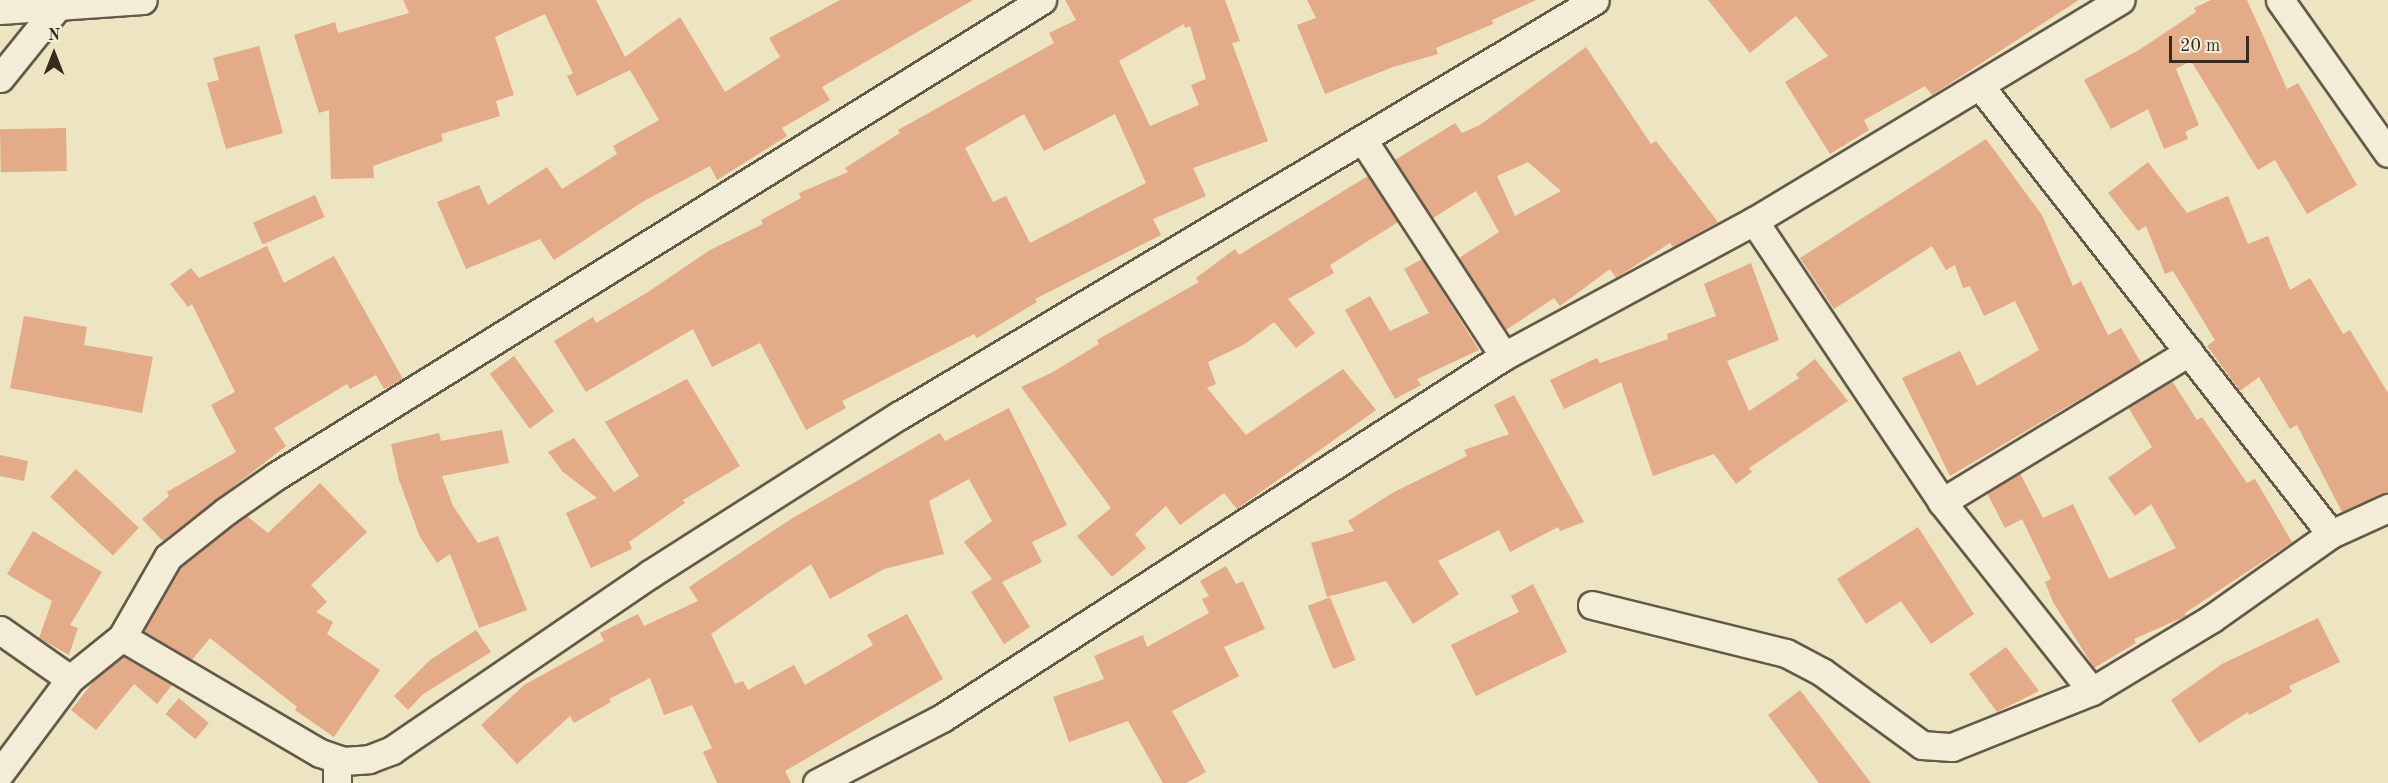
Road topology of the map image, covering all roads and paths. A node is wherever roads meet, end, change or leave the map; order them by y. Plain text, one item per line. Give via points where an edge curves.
1 (144, 0) edge
2 (1042, 0) edge
3 (1595, 0) edge
4 (2121, 0) edge
5 (2280, 0) edge
6 (59, 5) junction
7 (0, 10) edge
8 (0, 78) edge
9 (1980, 86) junction
10 (1363, 140) junction
11 (2388, 153) edge
12 (1754, 220) junction
13 (2189, 352) junction
14 (1504, 356) junction
15 (1942, 502) junction
16 (2388, 508) edge
17 (2331, 534) junction
18 (1592, 605) dead end
19 (0, 630) edge
20 (122, 637) junction
21 (70, 679) junction
22 (2092, 692) junction
23 (340, 772) edge
24 (0, 773) edge
25 (817, 783) edge

1 - 6 street
2 - 20 street via 276,476 168,556
3 - 10 street
4 - 9 street
5 - 11 street
6 - 7 street
6 - 8 street
9 - 12 street
9 - 13 street
10 - 14 street
10 - 23 street via 890,422 650,574 392,750
12 - 14 street
12 - 15 street
13 - 15 street
13 - 17 street
14 - 25 street via 942,718
15 - 22 street
16 - 17 street
17 - 22 street via 2211,619
18 - 22 street via 1786,653 1822,672 1922,744 1952,747
19 - 21 street
20 - 21 street
20 - 23 street via 320,753
21 - 24 street

